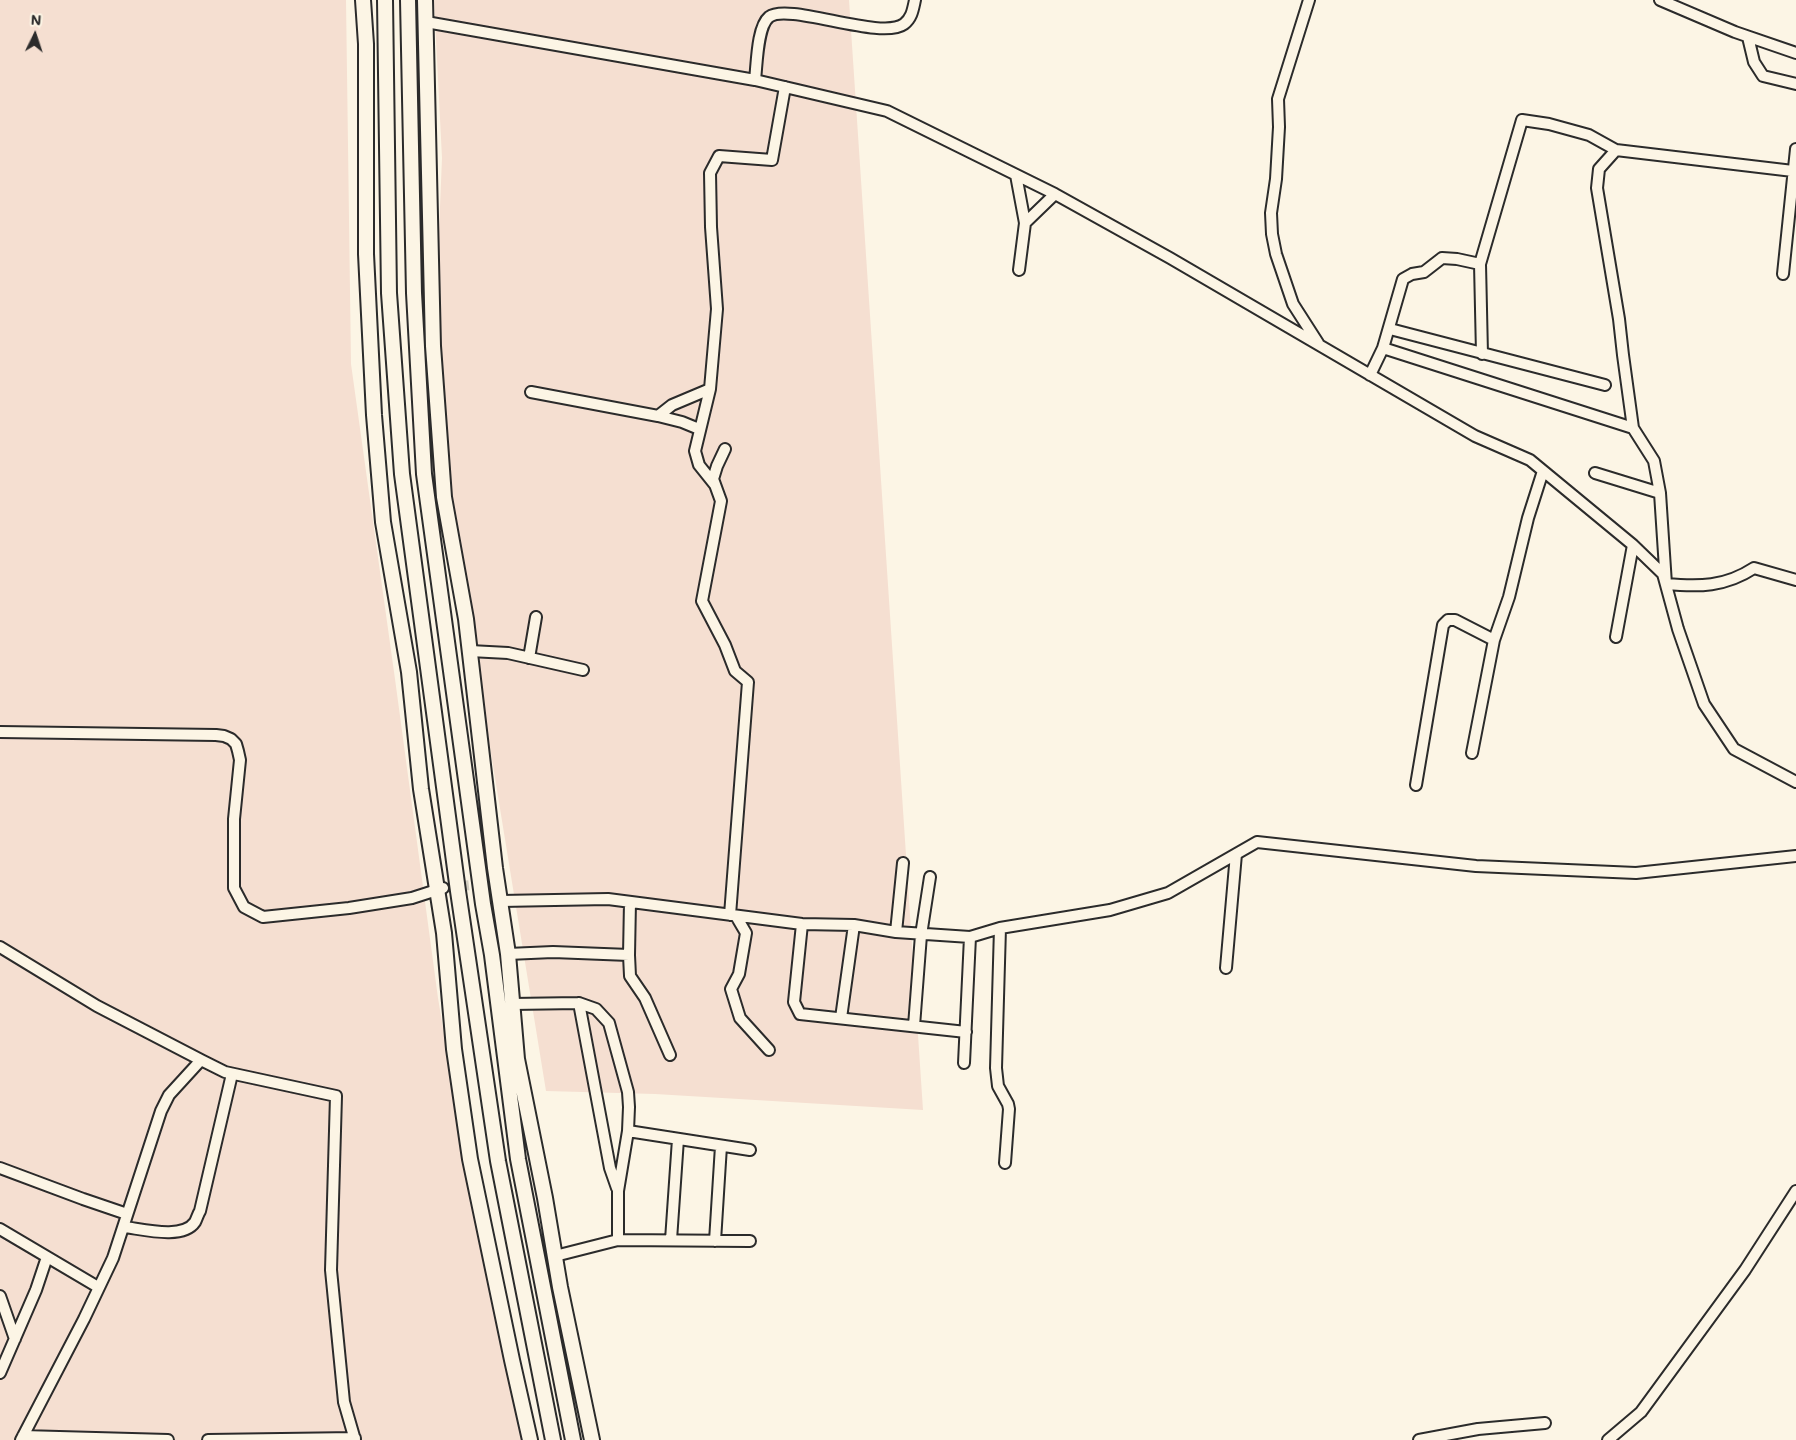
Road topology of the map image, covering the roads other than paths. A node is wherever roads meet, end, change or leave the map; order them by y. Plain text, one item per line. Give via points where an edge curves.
1 (363, 0) edge
2 (385, 0) edge
3 (408, 0) edge
4 (426, 0) edge
5 (915, 0) edge
6 (1308, 0) edge
7 (1660, 0) edge
8 (426, 22) junction
9 (1748, 37) junction
10 (1796, 53) edge
11 (755, 80) junction
12 (1796, 84) edge
13 (785, 87) junction
14 (366, 102) junction
15 (386, 102) junction
16 (1796, 149) edge
17 (1616, 150) junction
18 (1794, 171) junction
19 (1016, 175) junction
20 (1054, 194) junction
21 (1025, 223) junction
22 (1480, 264) junction
23 (1018, 270) dead end
24 (1783, 274) dead end
25 (1390, 329) junction
26 (1320, 346) junction
27 (1383, 348) junction
28 (1482, 354) junction
29 (1370, 375) junction
30 (1605, 385) dead end
31 (710, 389) junction
32 (531, 392) dead end
33 (658, 416) junction
34 (1633, 428) junction
35 (700, 429) junction
36 (725, 448) dead end
37 (1543, 471) junction
38 (1595, 473) dead end
39 (715, 486) junction
40 (1660, 493) junction
41 (1633, 546) junction
42 (1796, 580) edge
43 (1666, 584) junction
44 (536, 617) dead end
45 (1616, 637) dead end
46 (1494, 640) junction
47 (470, 651) junction
48 (529, 658) junction
49 (583, 670) dead end
50 (0, 732) edge
51 (1472, 753) dead end
52 (1796, 782) edge
53 (1416, 785) dead end
54 (1236, 854) junction
55 (1796, 856) edge
56 (903, 863) dead end
57 (930, 877) dead end
58 (440, 889) junction
59 (501, 901) junction
60 (630, 902) junction
61 (733, 915) junction
62 (802, 924) junction
63 (854, 925) junction
64 (1000, 928) junction
65 (896, 932) junction
66 (921, 935) junction
67 (970, 937) junction
68 (0, 947) edge
69 (508, 954) junction
70 (629, 955) junction
71 (1226, 968) dead end
72 (579, 1003) junction
73 (512, 1004) junction
74 (841, 1018) junction
75 (914, 1026) junction
76 (966, 1032) junction
77 (769, 1050) dead end
78 (670, 1055) dead end
79 (201, 1060) junction
80 (964, 1063) dead end
81 (232, 1074) junction
82 (628, 1131) junction
83 (678, 1139) junction
84 (721, 1146) junction
85 (750, 1150) dead end
86 (1005, 1163) dead end
87 (0, 1168) edge
88 (618, 1191) junction
89 (1796, 1191) edge
90 (127, 1214) junction
91 (124, 1228) junction
92 (0, 1230) edge
93 (618, 1240) junction
94 (671, 1240) junction
95 (715, 1241) junction
96 (750, 1241) dead end
97 (555, 1256) junction
98 (46, 1257) junction
99 (98, 1287) junction
100 (0, 1296) edge
101 (16, 1339) junction
102 (0, 1374) edge
103 (1545, 1423) dead end
104 (22, 1438) edge
105 (355, 1439) edge
106 (1612, 1439) edge
107 (168, 1440) edge
108 (208, 1440) edge
109 (530, 1440) edge
110 (553, 1440) edge
111 (573, 1440) edge
112 (592, 1440) edge
113 (1419, 1440) edge

1 - 14 highway
2 - 15 highway
3 - 111 highway via 414,293 424,474 518,1159
4 - 8 highway
5 - 11 street via 912,15 899,27 893,28 773,15 763,26
6 - 26 street via 1278,99 1276,179 1271,213 1276,254 1293,304
7 - 9 street
8 - 11 street
8 - 47 highway via 433,346 444,497
9 - 10 street
9 - 12 street via 1754,62 1763,76
11 - 13 street
13 - 19 street via 887,112
13 - 31 street via 772,160 718,156 710,173 717,309
14 - 15 highway
14 - 58 highway via 366,254 382,512 409,672 421,789
15 - 110 highway via 389,293 402,474 498,1160
16 - 18 street
17 - 18 street
17 - 22 street via 1589,135 1522,120
17 - 34 street via 1599,169 1597,188
18 - 24 street
19 - 20 street
19 - 21 street
20 - 21 street
20 - 26 street
21 - 23 street
22 - 25 street via 1442,258 1424,272 1403,280
22 - 28 street
25 - 27 street
25 - 28 street
26 - 29 street
27 - 29 street
27 - 34 street
28 - 30 street
29 - 37 street via 1475,436 1530,460
31 - 33 street via 672,405
31 - 35 street
32 - 33 street
33 - 35 street
34 - 40 street via 1654,461
35 - 39 street via 696,451 700,466
36 - 39 street via 713,480
37 - 41 street
37 - 46 street
38 - 40 street
39 - 61 street via 721,500 702,601 725,645 734,671 748,682
40 - 43 street
41 - 43 street via 1663,574
41 - 45 street
42 - 43 street via 1754,568 1739,578 1716,585
43 - 52 street via 1704,704 1734,749
44 - 48 street
46 - 51 street
46 - 53 street via 1455,620 1448,620 1443,625
47 - 48 street
47 - 59 highway via 493,883
48 - 49 street
50 - 58 street via 216,735 231,740 236,744 240,760 234,818 234,888 244,907 263,917 358,907 412,898
54 - 55 street via 1257,842 1476,866 1636,873
54 - 64 street via 1168,893 1110,910
54 - 71 street
56 - 65 street
57 - 66 street
58 - 109 highway via 454,1049 470,1159
59 - 60 street via 608,899
59 - 69 highway
60 - 61 street
60 - 70 street
61 - 62 street
61 - 77 street via 746,933 739,974 731,989 740,1018
62 - 63 street
62 - 74 street via 794,1002 800,1014
63 - 65 street
63 - 74 street
64 - 67 street
64 - 86 street via 996,1068 998,1086 1009,1109
65 - 66 street
66 - 67 street
66 - 75 street
67 - 76 street
68 - 79 street via 97,1006
69 - 70 street
69 - 73 highway
70 - 78 street via 630,976 645,998
72 - 73 street
72 - 82 street via 596,1009 609,1023 628,1092
72 - 88 street via 610,1168
73 - 97 highway via 517,1060
74 - 75 street
75 - 76 street
76 - 80 street
79 - 81 street
79 - 90 street via 169,1095 161,1111
81 - 91 street via 200,1211 194,1223 180,1232
81 - 105 street via 336,1096 331,1270 344,1402
82 - 83 street
82 - 88 street
83 - 84 street
83 - 94 street
84 - 85 street
84 - 95 street
87 - 90 street
88 - 93 street
89 - 106 street via 1745,1270 1641,1412
90 - 91 street
91 - 99 street
92 - 98 street
93 - 94 street
93 - 97 street
94 - 95 street
95 - 96 street
97 - 112 highway
98 - 99 street
98 - 101 street
99 - 104 street
100 - 101 street
101 - 102 street
103 - 113 street via 1478,1429
104 - 107 street
105 - 108 street

